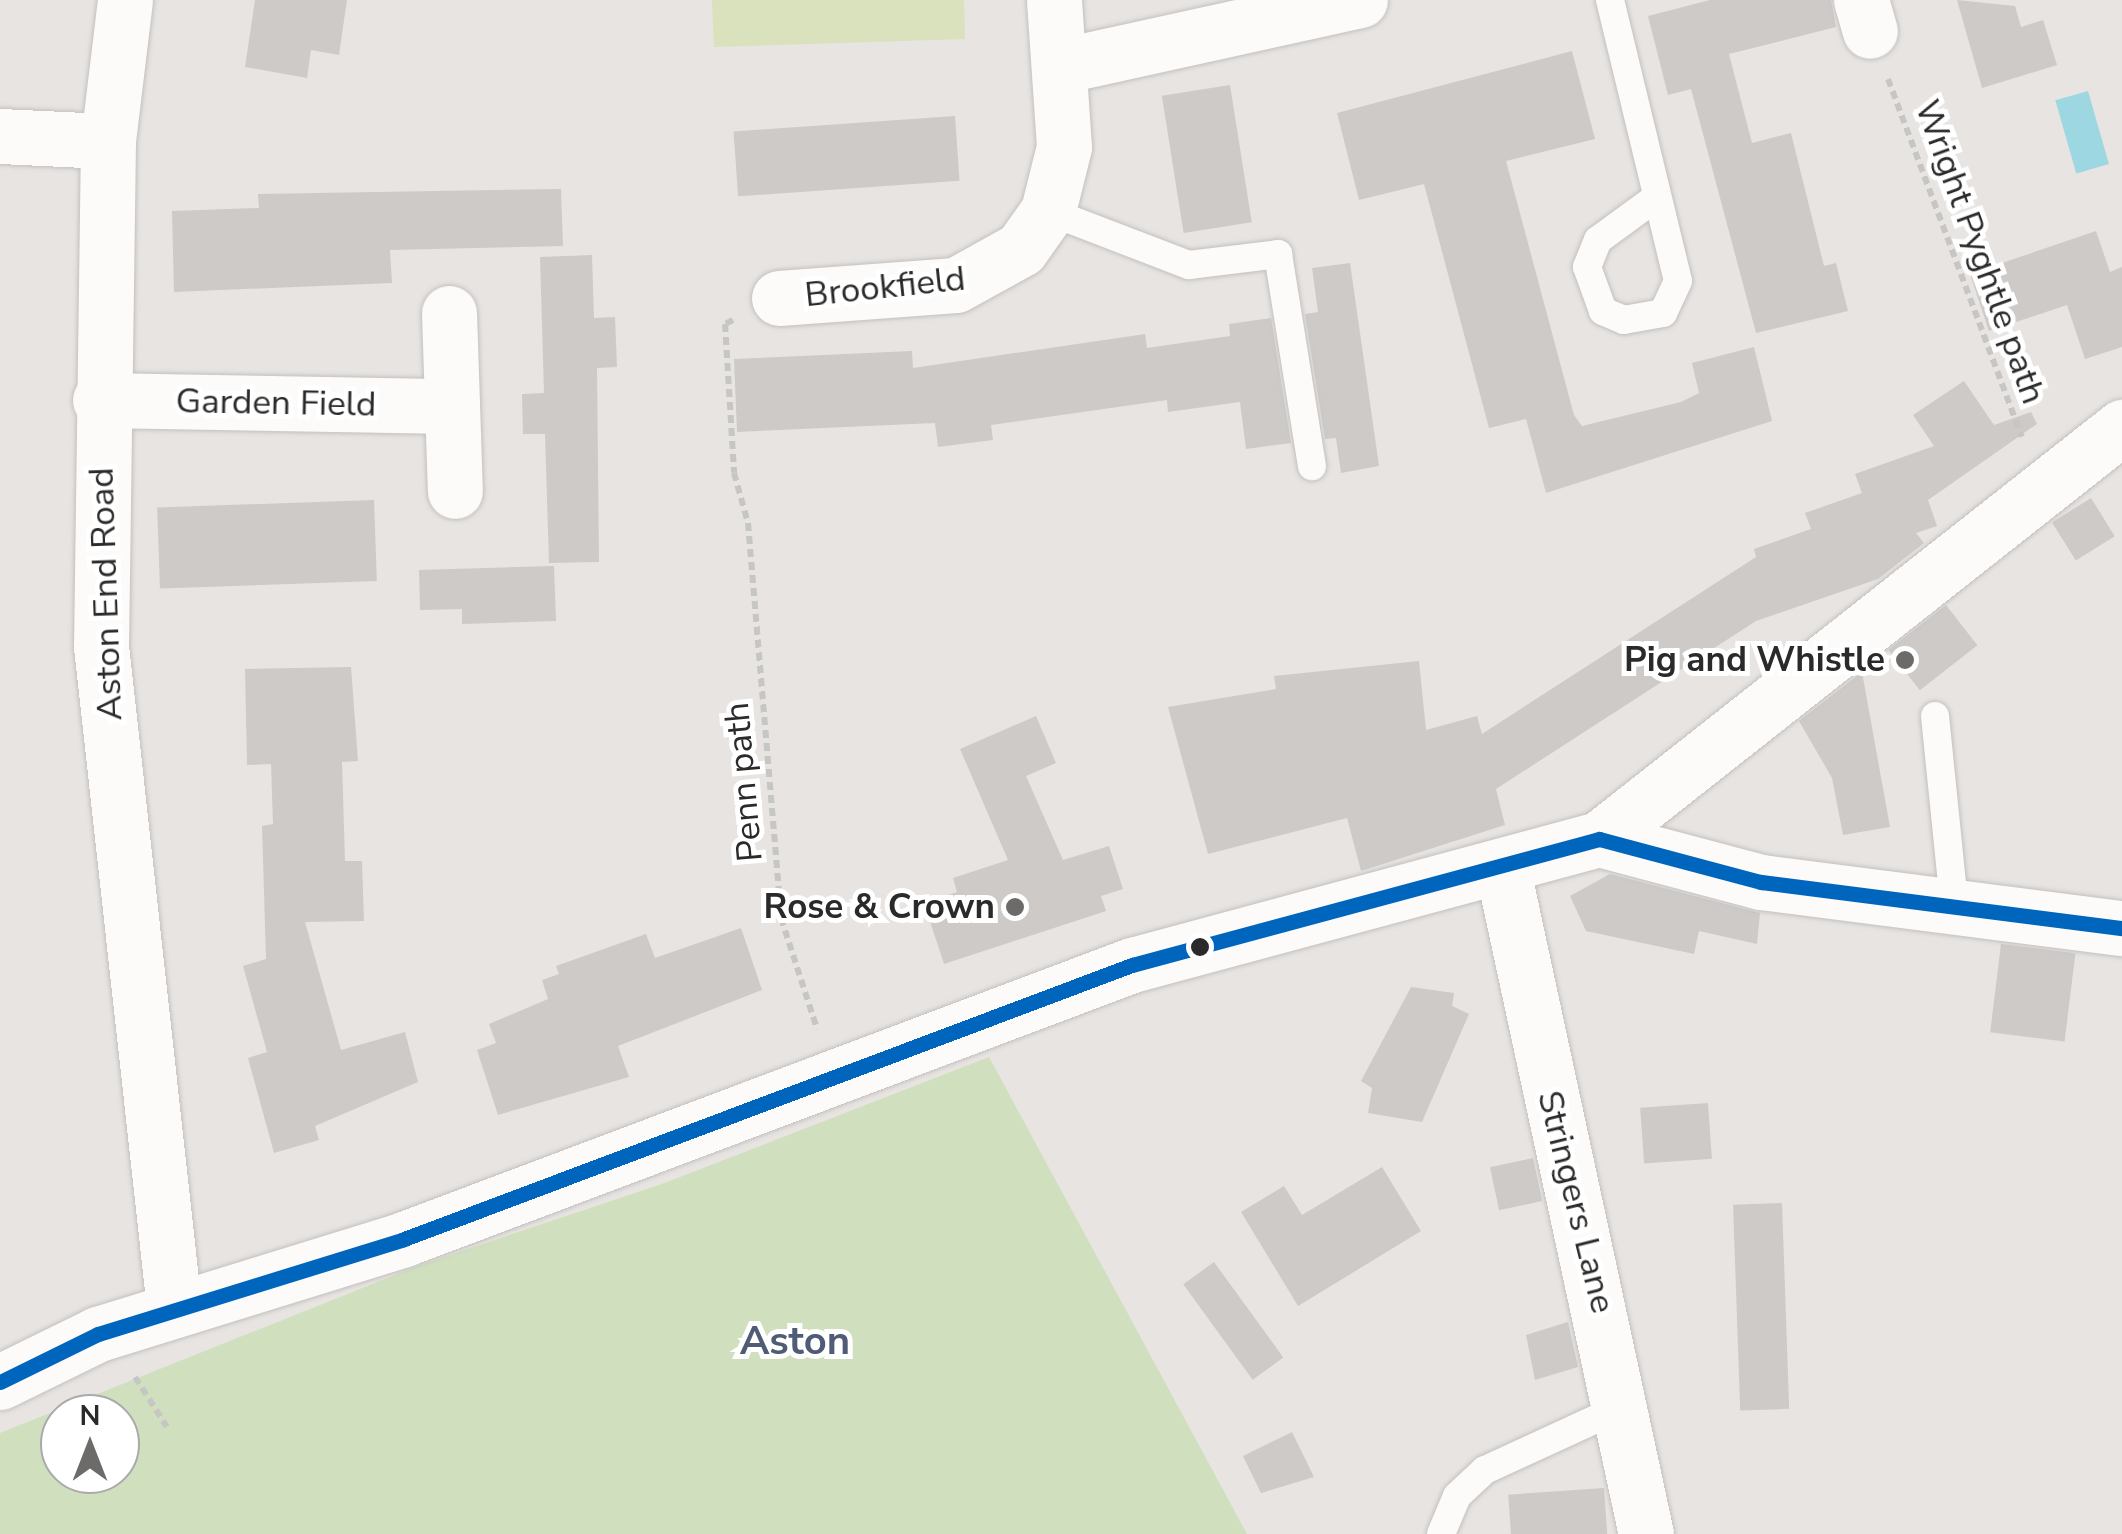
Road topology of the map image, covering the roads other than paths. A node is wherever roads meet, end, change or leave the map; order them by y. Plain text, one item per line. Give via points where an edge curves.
1 (125, 0) edge
2 (1054, 0) edge
3 (1360, 0) edge
4 (1610, 0) edge
5 (1065, 66) junction
6 (0, 136) edge
7 (108, 141) junction
8 (1654, 198) dead end
9 (1048, 211) junction
10 (779, 298) road end
11 (449, 312) dead end
12 (100, 400) junction
13 (452, 406) junction
14 (2122, 427) edge
15 (1312, 466) dead end
16 (455, 491) dead end
17 (1936, 716) dead end
18 (1599, 839) junction
19 (1503, 871) junction
20 (1954, 904) junction
21 (2122, 928) edge
22 (174, 1307) junction
23 (0, 1382) edge
24 (1624, 1406) junction
25 (1441, 1534) edge
26 (1646, 1534) edge

1 - 7 street, Aston End Road
2 - 5 street, Brookfield
3 - 5 street
4 - 8 lane
5 - 9 street, Brookfield via 1064,147
6 - 7 street
7 - 12 street, Aston End Road
9 - 10 street, Brookfield via 1022,249 980,278
9 - 15 lane via 1189,265 1278,254
11 - 13 street
12 - 13 street, Garden Field
12 - 22 street, Aston End Road via 101,646
13 - 16 street
14 - 18 street
17 - 20 lane
18 - 19 street
18 - 20 street via 1761,882
19 - 22 street via 1132,965 404,1239
19 - 24 street, Stringers Lane
20 - 21 street
22 - 23 street
24 - 25 lane via 1485,1470 1458,1496
24 - 26 street, Stringers Lane

